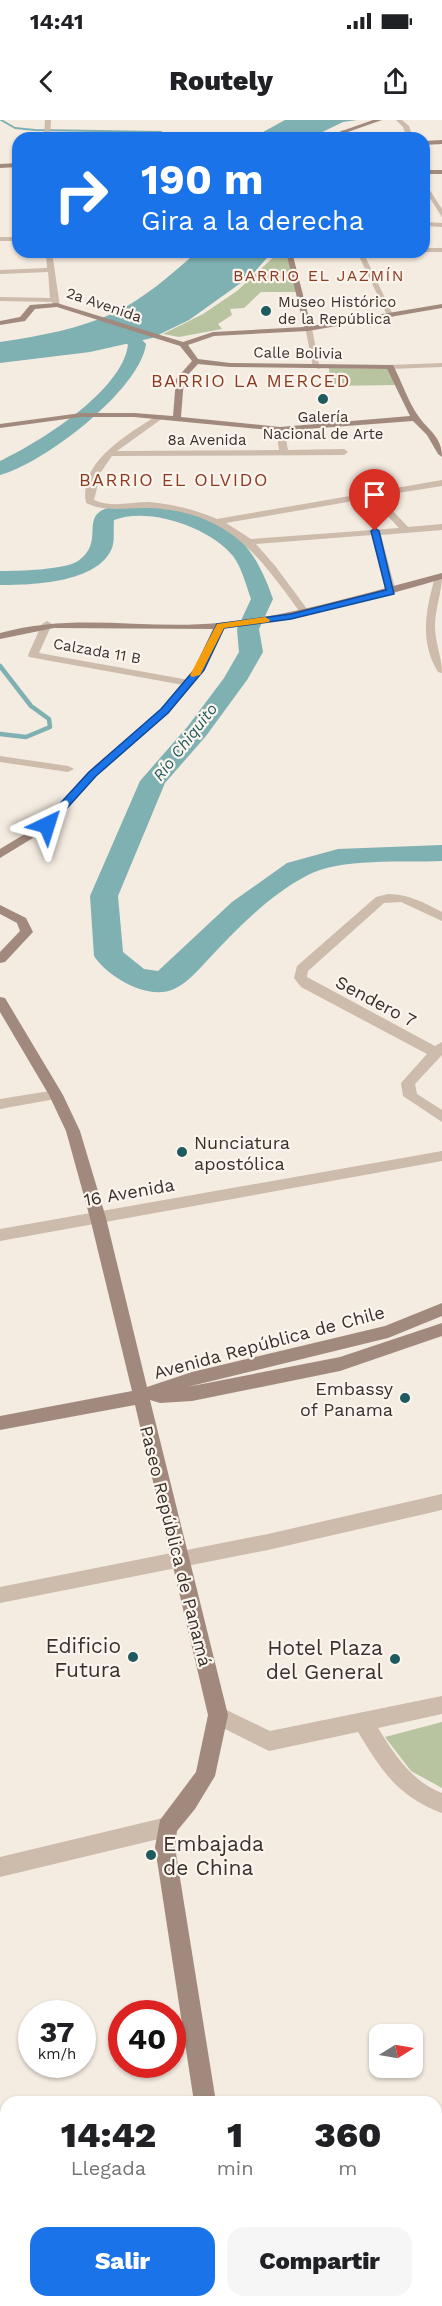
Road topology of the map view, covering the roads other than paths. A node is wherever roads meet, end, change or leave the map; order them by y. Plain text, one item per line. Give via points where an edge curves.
1 (379, 120) edge
2 (399, 120) edge
3 (343, 131) edge
4 (408, 132) edge
5 (430, 192) edge
6 (439, 206) edge
7 (442, 215) edge
8 (49, 258) edge
9 (290, 258) edge
10 (363, 258) edge
11 (50, 270) junction
12 (0, 272) edge
13 (0, 300) edge
14 (58, 304) junction
15 (442, 306) edge
16 (391, 315) junction
17 (0, 323) edge
18 (308, 329) junction
19 (183, 344) junction
20 (196, 361) junction
21 (442, 365) edge
22 (317, 367) junction
23 (390, 367) junction
24 (159, 418) junction
25 (415, 418) junction
26 (177, 419) junction
27 (0, 426) edge
28 (280, 429) junction
29 (442, 433) edge
30 (431, 434) junction
31 (344, 452) dead end
32 (284, 453) junction
33 (106, 454) junction
34 (442, 454) edge
35 (442, 483) edge
36 (373, 495) junction
37 (215, 522) junction
38 (442, 527) edge
39 (405, 529) junction
40 (375, 531) junction
41 (249, 542) junction
42 (441, 576) edge
43 (391, 592) junction
44 (305, 613) junction
45 (47, 624) junction
46 (223, 626) junction
47 (0, 636) edge
48 (442, 670) edge
49 (189, 683) junction
50 (0, 759) edge
51 (68, 769) dead end
52 (0, 854) edge
53 (0, 909) edge
54 (442, 918) edge
55 (0, 958) edge
56 (2, 1007) edge
57 (439, 1050) edge
58 (56, 1095) junction
59 (0, 1104) edge
60 (442, 1117) edge
61 (442, 1156) edge
62 (98, 1218) junction
63 (0, 1235) edge
64 (442, 1309) edge
65 (442, 1329) edge
66 (139, 1397) junction
67 (0, 1423) edge
68 (442, 1502) edge
69 (180, 1558) junction
70 (0, 1595) edge
71 (442, 1705) edge
72 (218, 1715) junction
73 (362, 1720) junction
74 (442, 1803) edge
75 (167, 1827) junction
76 (0, 1867) edge
77 (204, 2096) edge

1 - 3 street
2 - 4 street
5 - 6 street
6 - 7 street
8 - 11 street
9 - 18 street
10 - 16 street
11 - 12 street
11 - 14 street
13 - 14 street, 2a Avenida
14 - 17 street via 33,307 22,319
14 - 19 street, 2a Avenida
15 - 16 street
16 - 18 street
18 - 19 street via 228,332
18 - 22 street
19 - 20 street
20 - 22 street, Calle Bolivia
20 - 26 street via 180,379
21 - 23 street, Calle Bolivia
22 - 23 street, Calle Bolivia
23 - 25 street
24 - 26 street
24 - 27 street via 63,416
24 - 33 street
25 - 28 street
25 - 30 street
26 - 28 street
28 - 32 street
29 - 30 street
30 - 34 street
31 - 32 street, 8a Avenida
32 - 33 street, 8a Avenida
33 - 37 street via 90,483 89,501 182,510
35 - 36 street
36 - 37 street
36 - 39 street
37 - 41 street
38 - 39 street
39 - 40 street
40 - 41 street
40 - 43 street
41 - 44 street
42 - 43 street
42 - 48 street via 429,637
43 - 44 street
44 - 46 street
45 - 46 street
45 - 47 street
45 - 49 street, Calzada 11 B via 33,655
46 - 49 street
49 - 52 street via 165,711 92,774 47,825
50 - 51 street
53 - 55 street via 22,921 27,932
54 - 57 street, Sendero 7 via 403,899 390,896 380,900 302,969 300,978
56 - 58 street, Paseo República de Panamá
57 - 60 street via 408,1083 410,1096
58 - 59 street
58 - 62 street, Paseo República de Panamá via 73,1131
61 - 62 street, 16 Avenida
62 - 63 street, 16 Avenida
62 - 66 street, Paseo República de Panamá
64 - 66 street, Avenida República de Chile via 388,1332 192,1380
65 - 66 street, Avenida República de Chile via 340,1364 192,1394
66 - 67 street, Avenida República de Chile
66 - 69 street, Paseo República de Panamá
68 - 69 street
69 - 70 street
69 - 72 street, Paseo República de Panamá
71 - 73 street
72 - 73 street via 269,1741
72 - 75 street, Paseo República de Panamá via 205,1776
73 - 74 street via 390,1767 429,1800
75 - 76 street
75 - 77 street via 169,1879

